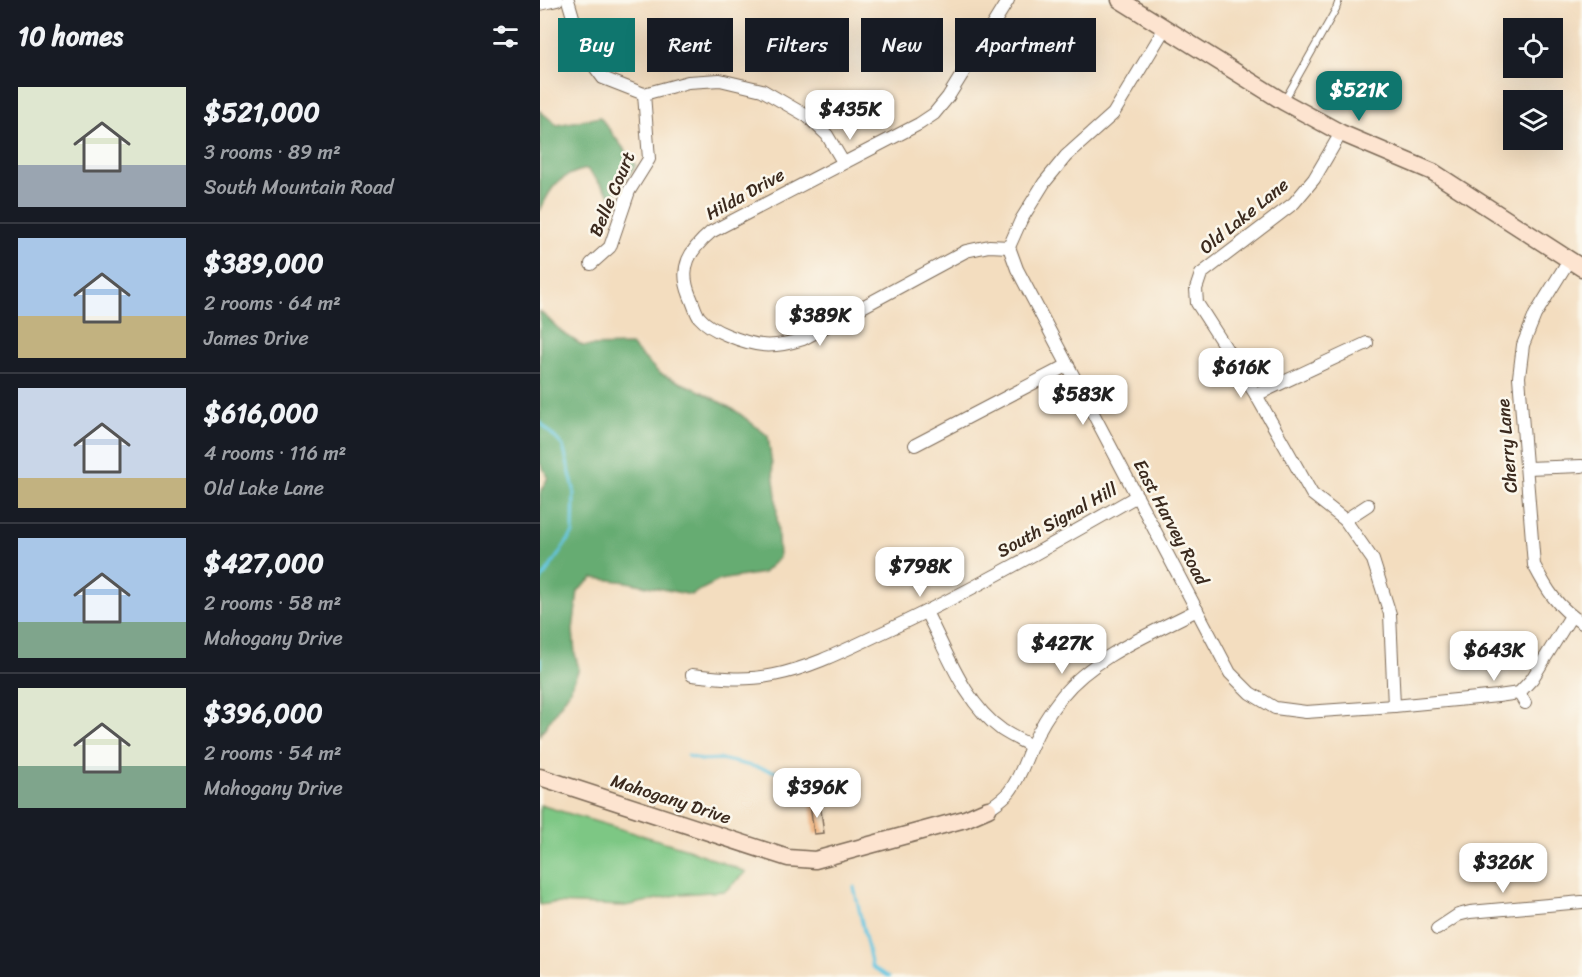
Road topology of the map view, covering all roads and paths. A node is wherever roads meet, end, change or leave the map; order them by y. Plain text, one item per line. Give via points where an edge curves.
1 (558, 0) edge
2 (568, 0) edge
3 (1008, 0) edge
4 (1120, 0) edge
5 (1339, 0) edge
6 (540, 4) edge
7 (1165, 28) junction
8 (644, 94) junction
9 (1284, 102) junction
10 (1341, 133) junction
11 (843, 162) junction
12 (1009, 247) junction
13 (591, 264) dead end
14 (1576, 264) edge
15 (1367, 343) dead end
16 (1068, 364) junction
17 (1256, 395) junction
18 (915, 445) dead end
19 (1582, 466) edge
20 (1527, 468) junction
21 (1137, 496) junction
22 (1368, 505) dead end
23 (1345, 520) junction
24 (1197, 610) junction
25 (926, 612) junction
26 (1577, 619) edge
27 (692, 675) dead end
28 (1394, 706) junction
29 (1031, 746) junction
30 (540, 777) edge
31 (988, 809) joint
32 (1582, 902) edge
33 (1437, 929) dead end

1 - 6 street
2 - 8 street via 583,51 603,78
3 - 11 street, Hilda Drive via 934,114
4 - 7 street
5 - 9 lane
7 - 9 street
7 - 12 street via 1113,114 1066,156 1044,183
8 - 11 street via 688,82 720,80 762,90 807,116 827,135
8 - 13 street, Belle Court via 649,159 629,191 610,247
9 - 10 street
10 - 14 street via 1433,172
10 - 17 street, Old Lake Lane via 1314,179 1294,203 1201,274 1196,289 1197,303
11 - 12 street, Hilda Drive via 711,232 696,245 685,263 686,287 699,317 715,330 749,344 784,345 803,339 966,251
12 - 16 street, East Harvey Road
14 - 20 street, Cherry Lane via 1535,315 1523,345 1519,377
15 - 17 street
16 - 18 street
16 - 21 street, East Harvey Road
17 - 23 street, Old Lake Lane via 1312,494
19 - 20 street
20 - 26 street, Cherry Lane via 1534,565 1547,592
21 - 24 street, East Harvey Road
21 - 25 street, South Signal Hill
22 - 23 street
23 - 28 street, Old Lake Lane via 1373,560 1390,614
24 - 28 street, East Harvey Road via 1230,673 1250,693 1275,708 1306,712
24 - 29 street, Mahogany Drive via 1086,673 1048,715
25 - 27 street, South Signal Hill via 832,656 773,676 738,680
25 - 29 street via 966,690 981,710 1002,730
26 - 28 street, East Harvey Road via 1522,698
29 - 31 street, Mahogany Drive via 1019,777 1007,794
30 - 31 street, Mahogany Drive via 788,858 815,860 965,819
32 - 33 street via 1470,912

